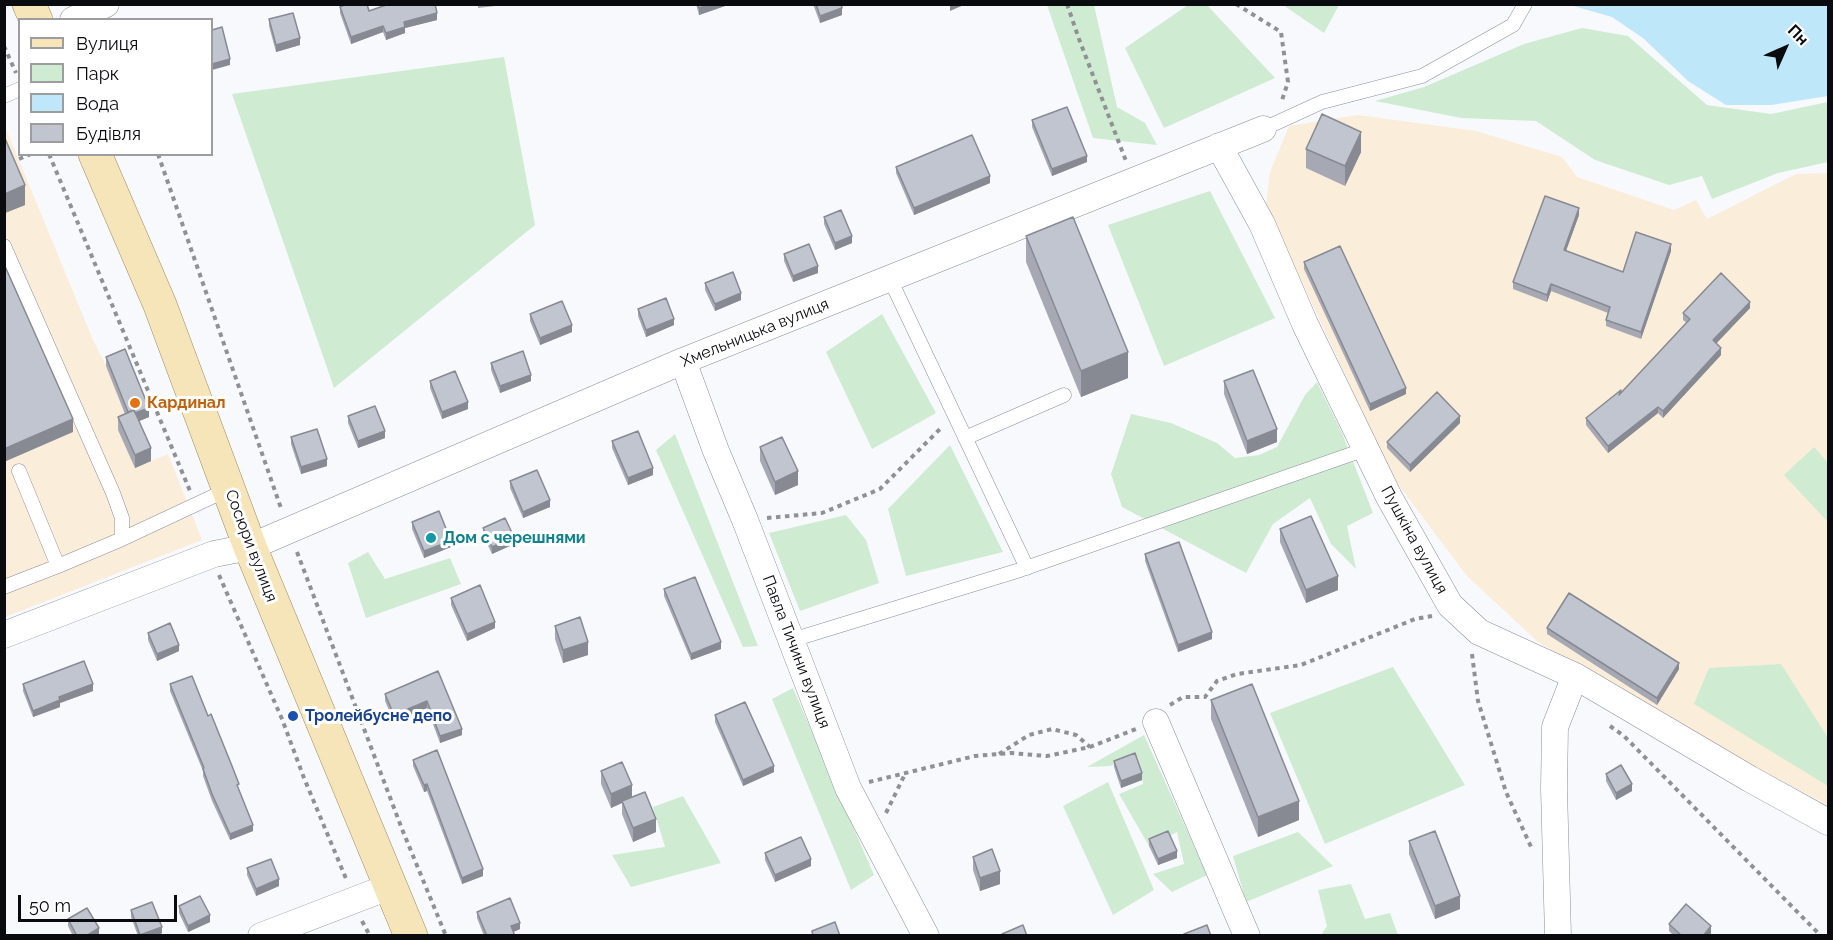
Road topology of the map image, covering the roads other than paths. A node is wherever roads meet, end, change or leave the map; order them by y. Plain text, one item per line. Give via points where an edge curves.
1 (29, 4) edge
2 (106, 4) edge
3 (1525, 4) edge
4 (35, 18) edge
5 (77, 18) edge
6 (18, 90) edge
7 (4, 96) edge
8 (1269, 126) joint
9 (1219, 146) junction
10 (96, 156) edge
11 (4, 246) edge
12 (890, 279) junction
13 (683, 361) junction
14 (1065, 395) dead end
15 (965, 438) junction
16 (1365, 449) junction
17 (19, 471) dead end
18 (229, 489) junction
19 (122, 539) junction
20 (250, 548) junction
21 (58, 566) junction
22 (1027, 568) junction
23 (4, 587) edge
24 (4, 635) edge
25 (792, 640) junction
26 (1575, 676) junction
27 (1156, 722) road end
28 (1828, 822) edge
29 (391, 886) junction
30 (261, 936) edge
31 (411, 936) edge
32 (926, 936) edge
33 (1247, 936) edge
34 (1558, 936) edge

1 - 4 main road
2 - 5 street
3 - 8 lane via 1513,25 1422,75 1322,102
6 - 7 lane
8 - 9 street, Хмельницька вулиця
9 - 12 street, Хмельницька вулиця
9 - 16 street, Пушкіна вулиця via 1262,224
10 - 18 main road, Сосюри вулиця via 160,305
11 - 19 lane via 113,493 122,518
12 - 13 street, Хмельницька вулиця
12 - 15 lane
13 - 20 street, Хмельницька вулиця
13 - 25 street, Павла Тичини вулиця
14 - 15 lane
15 - 22 lane
16 - 22 lane
16 - 26 street, Пушкіна вулиця via 1450,605 1479,632
17 - 21 lane
18 - 19 lane
18 - 20 main road, Сосюри вулиця
19 - 21 lane
20 - 24 street, Хмельницька вулиця via 214,554
20 - 29 main road, Сосюри вулиця
21 - 23 lane
22 - 25 lane
25 - 32 street, Павла Тичини вулиця via 848,788
26 - 28 street, Пушкіна вулиця
26 - 34 street via 1555,727
27 - 33 street
29 - 30 street
29 - 31 main road, Сосюри вулиця

